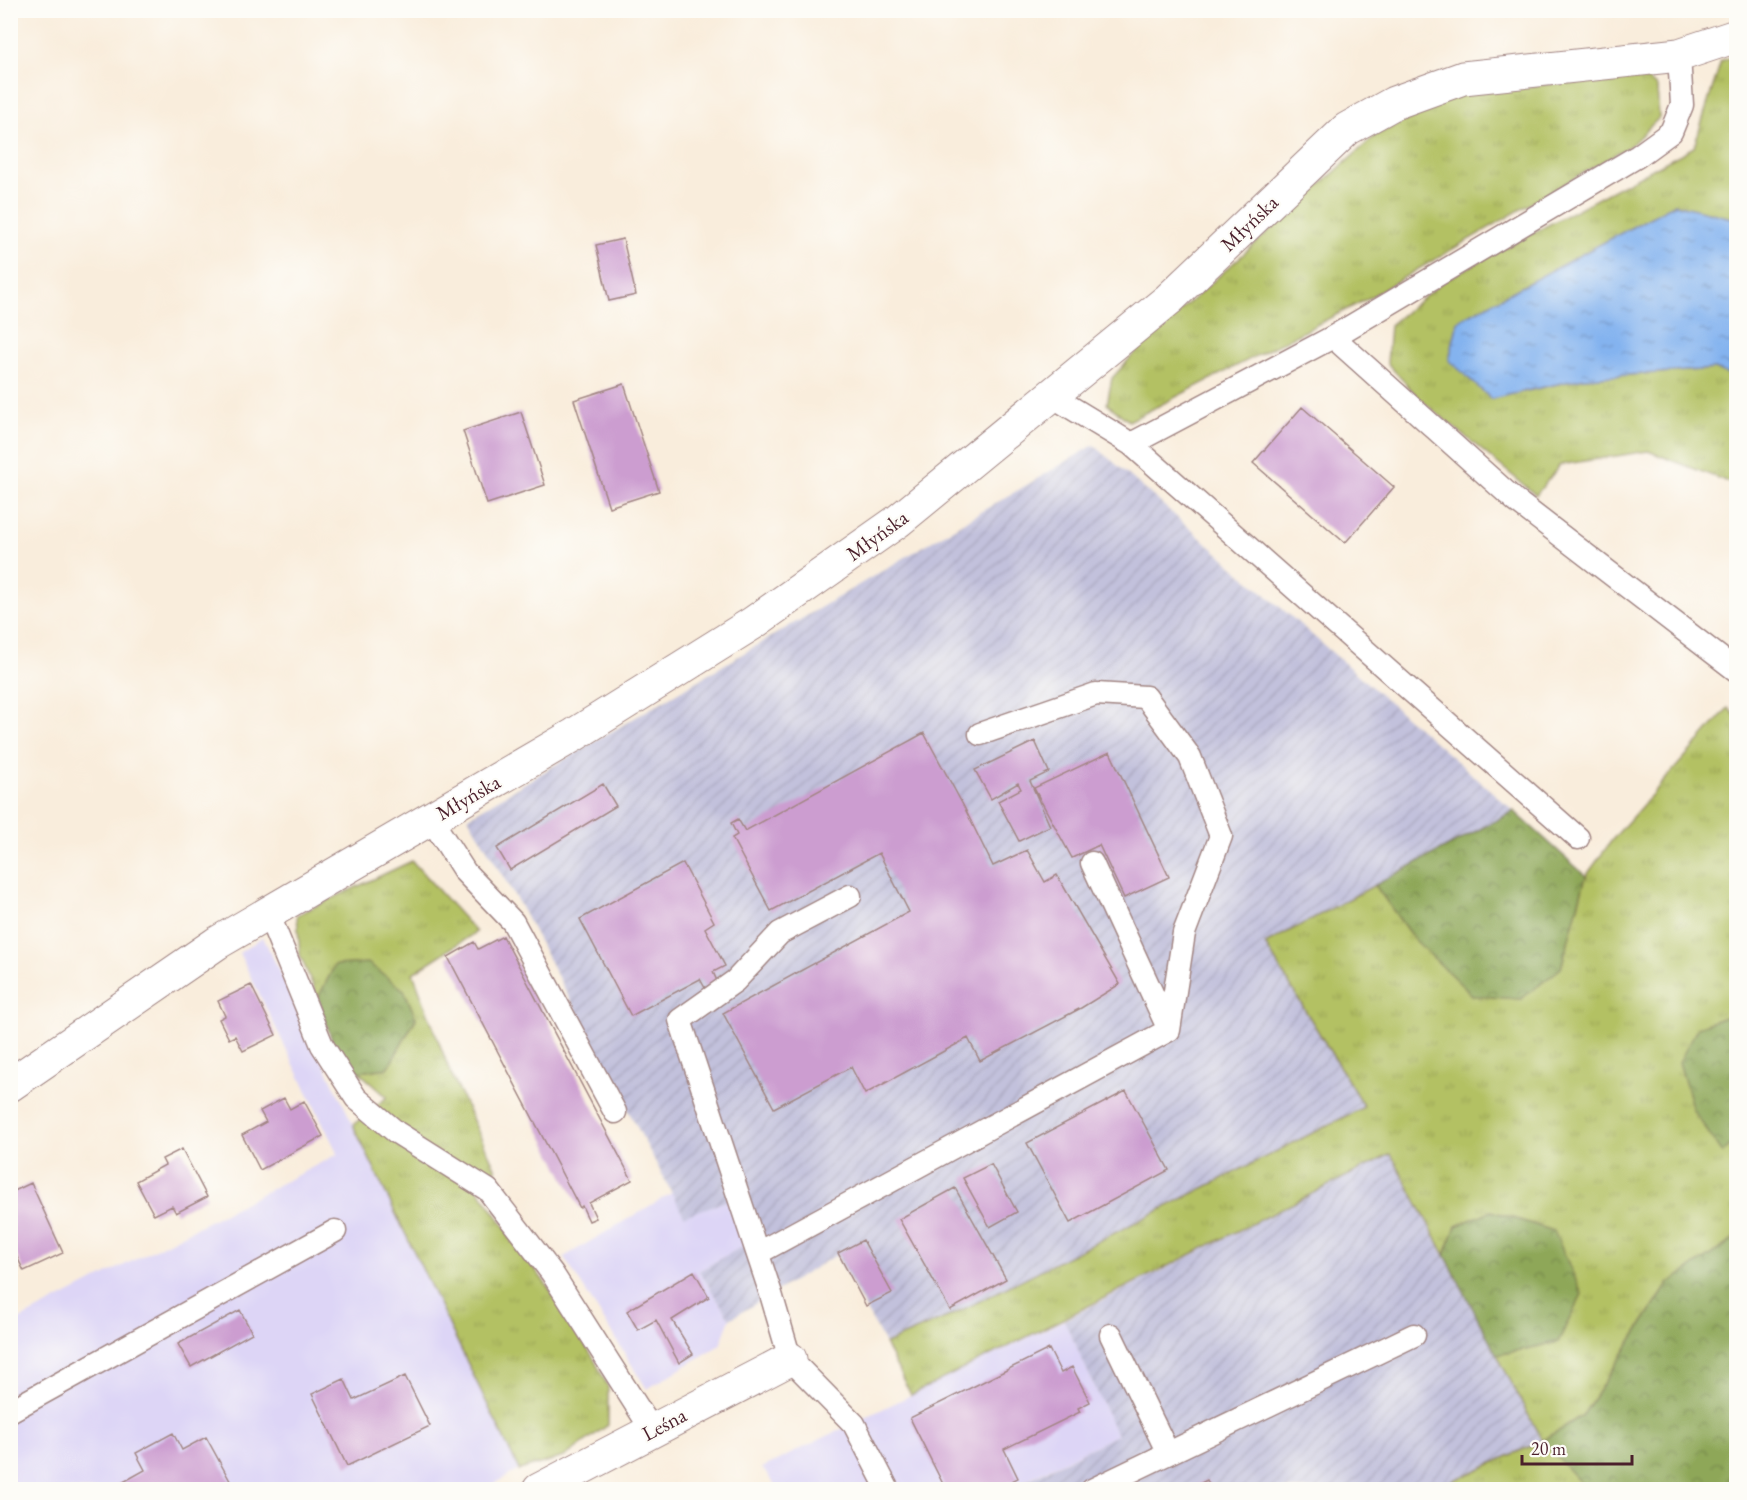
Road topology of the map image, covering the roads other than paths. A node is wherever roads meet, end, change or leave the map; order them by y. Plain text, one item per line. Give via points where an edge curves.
1 (1737, 36) edge
2 (1679, 55) junction
3 (1333, 337) junction
4 (1052, 396) junction
5 (1131, 444) junction
6 (1737, 670) edge
7 (981, 734) dead end
8 (431, 819) junction
9 (1578, 838) dead end
10 (1092, 864) dead end
11 (850, 896) dead end
12 (268, 913) junction
13 (1169, 1030) junction
14 (10, 1085) edge
15 (615, 1112) dead end
16 (335, 1231) dead end
17 (758, 1253) junction
18 (1111, 1335) dead end
19 (1414, 1335) dead end
20 (789, 1359) junction
21 (10, 1411) edge
22 (652, 1430) junction
23 (1168, 1453) junction
24 (539, 1490) edge
25 (888, 1490) edge
26 (1092, 1490) edge

1 - 2 street, Młyńska
2 - 3 lane via 1682,105 1671,132 1638,156
2 - 4 street, Młyńska via 1463,78 1394,103 1347,129 1169,299
3 - 5 lane
3 - 6 lane via 1516,501
4 - 5 lane
4 - 8 street, Młyńska via 898,521 753,623
5 - 9 lane
7 - 13 lane via 1096,694 1146,698 1190,757 1221,836 1184,933
8 - 12 street, Młyńska
8 - 15 lane via 465,872 513,922
10 - 13 lane
11 - 17 lane via 780,933 735,981 680,1020
12 - 14 street, Młyńska via 217,943
12 - 22 lane via 322,1045 356,1098 396,1132 488,1190 552,1273
13 - 17 lane
16 - 21 lane
17 - 20 lane
18 - 23 lane
19 - 23 lane
20 - 22 street, Leśna
20 - 25 lane via 854,1424
22 - 24 street, Leśna
23 - 26 lane

